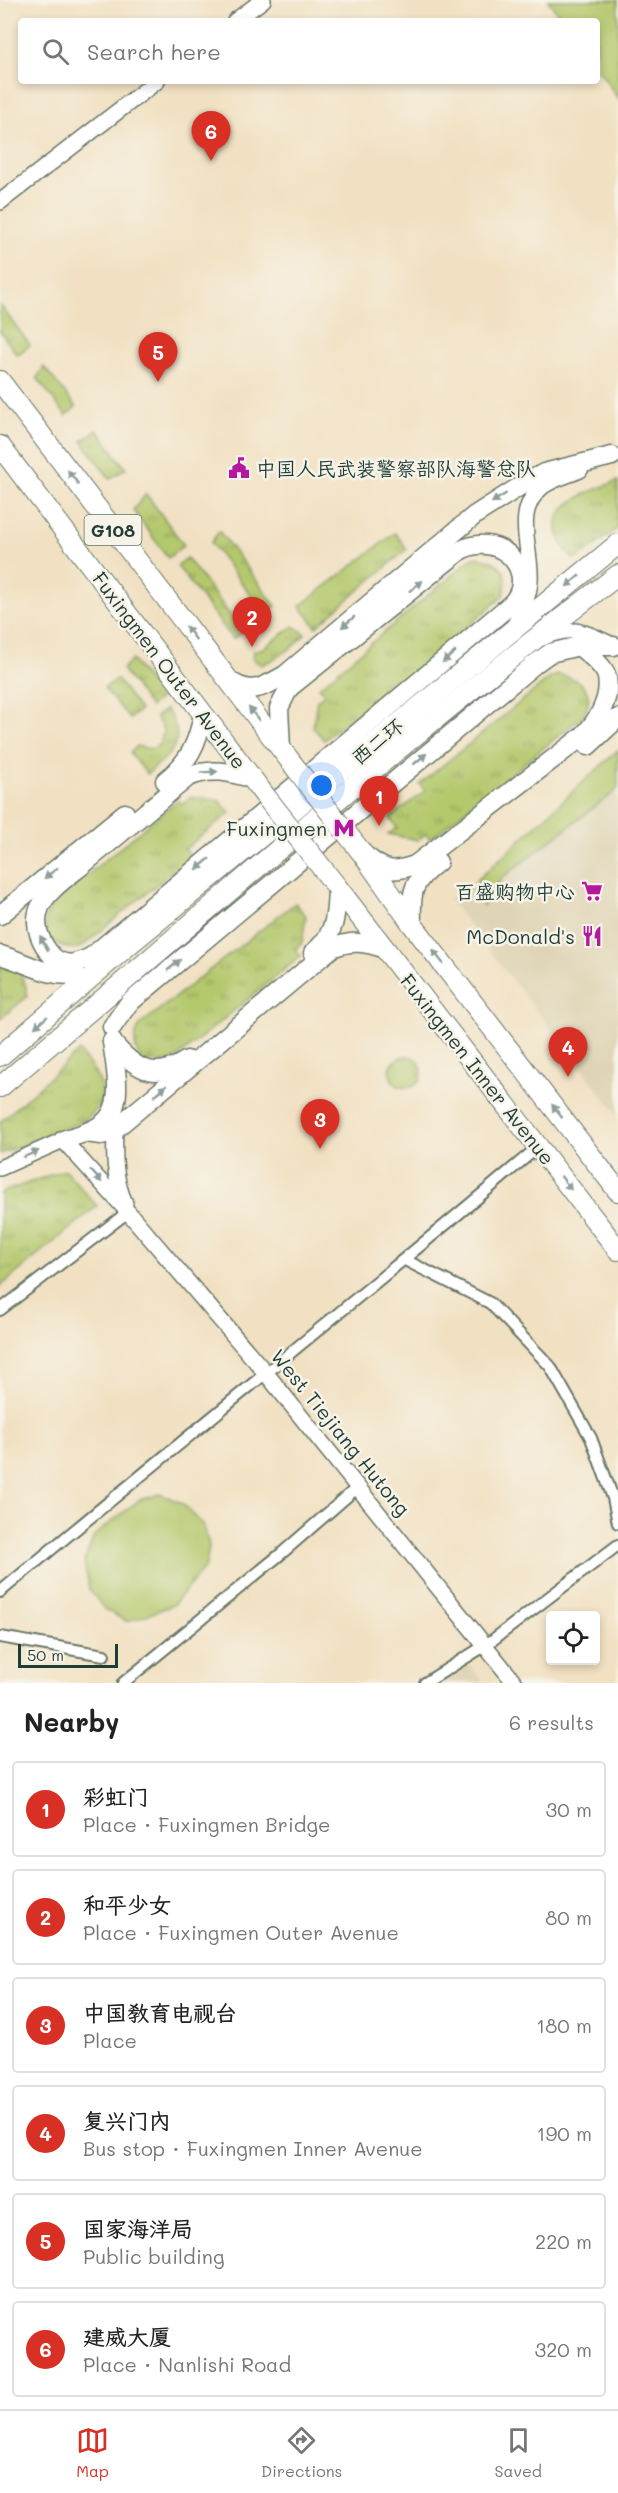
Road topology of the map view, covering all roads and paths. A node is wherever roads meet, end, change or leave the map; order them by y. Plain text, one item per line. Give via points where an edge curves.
1 (263, 0) edge
2 (239, 18) edge
3 (153, 84) edge
4 (0, 201) edge
5 (0, 381) edge
6 (0, 446) edge
7 (615, 455) edge
8 (618, 544) edge
9 (529, 564) junction
10 (618, 575) edge
11 (519, 593) junction
12 (517, 640) junction
13 (579, 646) junction
14 (616, 647) edge
15 (227, 679) junction
16 (203, 714) junction
17 (618, 718) edge
18 (281, 749) junction
19 (298, 771) joint
20 (253, 779) junction
21 (266, 796) joint
22 (362, 854) junction
23 (337, 887) junction
24 (0, 915) edge
25 (412, 924) junction
26 (132, 942) junction
27 (385, 949) junction
28 (0, 955) edge
29 (120, 985) junction
30 (112, 1035) junction
31 (0, 1056) edge
32 (0, 1087) edge
33 (115, 1129) junction
34 (84, 1133) junction
35 (63, 1140) junction
36 (538, 1147) junction
37 (0, 1168) edge
38 (615, 1182) edge
39 (128, 1212) junction
40 (618, 1250) edge
41 (405, 1260) junction
42 (0, 1310) edge
43 (265, 1372) junction
44 (359, 1486) junction
45 (618, 1523) edge
46 (618, 1545) edge
47 (0, 1592) edge
48 (0, 1636) edge
49 (486, 1645) junction
50 (104, 1655) dead end
51 (123, 1683) edge
52 (426, 1683) edge
53 (515, 1683) edge

1 - 2 street
3 - 4 street
15 -> 5 highway, Fuxingmen Outer Avenue / G108
6 - 16 highway, Fuxingmen Outer Avenue / G108
7 - 9 street via 543,486 531,500 524,524
7 -> 15 main road via 544,473 497,499 285,675 249,689 240,689
8 -> 12 highway, 西二环
9 - 11 main road
9 - 12 street via 529,592
10 - 12 highway, 西二环
18 -> 11 main road via 279,708 289,688 461,550 478,544 498,547 517,566
11 -> 20 main road via 493,620 91,957 69,964 58,962 49,952 38,932 40,906 75,871 188,777 210,770
12 - 14 street via 573,630
12 - 26 highway, 西二环
12 - 29 highway, 西二环
13 - 14 main road
13 - 22 main road via 607,676 602,710 583,736 415,865 399,870 382,868
30 -> 13 main road via 129,1003 536,663 550,653
18 -> 15 highway, Fuxingmen Outer Avenue / G108
16 - 20 highway, Fuxingmen Outer Avenue / G108
16 -> 24 main road via 199,736 180,768
17 - 25 main road via 590,746 422,874 414,884
18 - 19 highway, Fuxingmen Outer Avenue
19 - 22 highway, Fuxingmen Inner Avenue, bridge
20 - 21 highway, Fuxingmen Outer Avenue
21 - 23 highway, Fuxingmen Inner Avenue, bridge
22 - 25 highway, Fuxingmen Inner Avenue
23 - 27 highway, Fuxingmen Inner Avenue
23 - 30 main road via 336,918 326,942 175,1068 144,1069 126,1058
38 -> 25 highway, Fuxingmen Inner Avenue
26 - 28 main road via 74,975 39,969
26 -> 31 highway, 西二环
33 -> 27 main road via 332,948 346,942 363,942
27 - 36 highway, Fuxingmen Inner Avenue
29 - 30 main road
29 - 32 highway, 西二环
30 - 34 main road via 117,1094 113,1110 101,1126
33 - 34 main road via 102,1135
33 - 39 street via 117,1179
34 - 35 main road
37 -> 35 street
35 -> 39 street, West Tiejiang Hutong
36 -> 40 highway, Fuxingmen Inner Avenue
36 - 41 street
39 - 42 street
39 - 43 street, West Tiejiang Hutong
41 - 43 street
41 - 45 street via 490,1303 550,1366 591,1438
43 - 44 street, West Tiejiang Hutong
43 - 47 street
44 - 49 street, West Tiejiang Hutong
44 - 51 street
46 - 49 street
48 - 50 street
49 - 52 street
49 - 53 street, West Tiejiang Hutong

